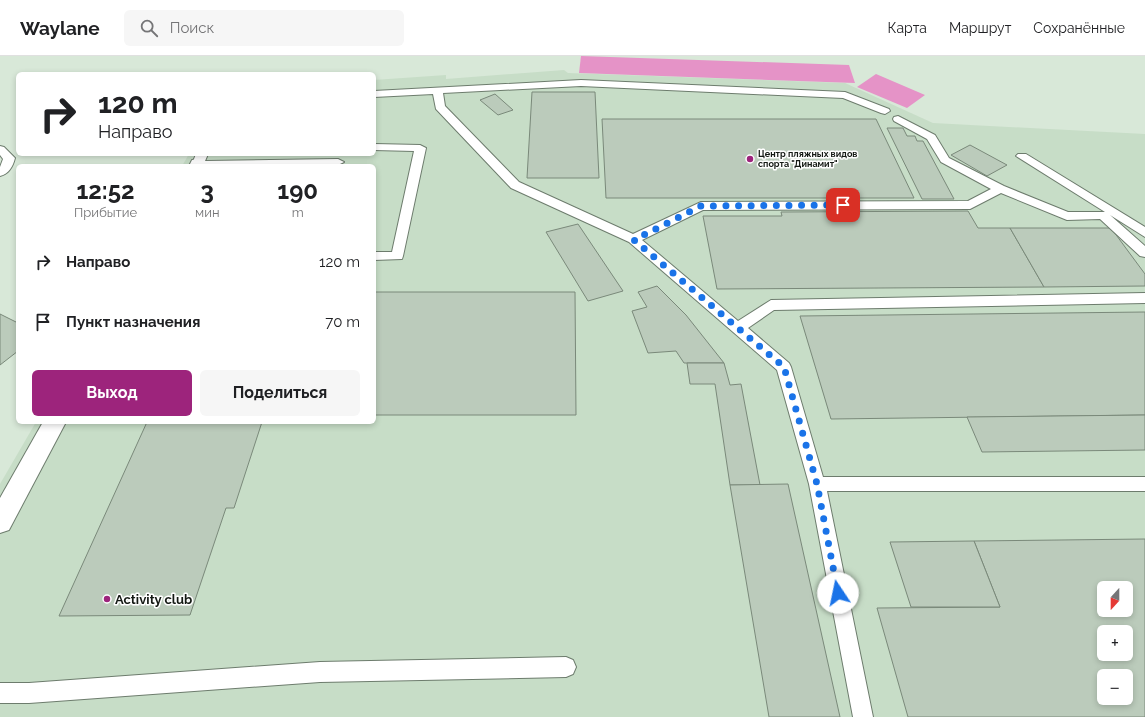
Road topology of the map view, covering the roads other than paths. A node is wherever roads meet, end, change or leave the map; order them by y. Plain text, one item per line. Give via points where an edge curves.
1 (438, 90) junction
2 (376, 94) edge
3 (885, 111) dead end
4 (898, 119) dead end
5 (376, 147) edge
6 (0, 149) edge
7 (1022, 156) dead end
8 (199, 161) edge
9 (338, 161) edge
10 (0, 173) edge
11 (1000, 189) junction
12 (1145, 233) edge
13 (634, 240) junction
14 (1145, 253) edge
15 (376, 256) edge
16 (1145, 298) edge
17 (738, 328) junction
18 (54, 424) edge
19 (817, 484) junction
20 (1145, 484) edge
21 (7, 497) edge
22 (0, 522) edge
23 (566, 667) dead end
24 (0, 693) edge
25 (862, 717) edge

1 - 2 lane
1 - 3 lane via 581,83 837,94
1 - 13 lane via 440,107 515,185
4 - 11 lane via 931,137 945,160
5 - 15 lane via 420,148 397,256
6 - 10 lane via 9,158 7,166
7 - 12 lane
8 - 9 lane
11 - 13 lane via 970,205 701,206
11 - 14 lane via 1067,216 1104,215
13 - 17 lane
16 - 17 lane via 771,304
17 - 19 lane via 784,367
18 - 21 street
19 - 20 lane
19 - 25 lane
21 - 22 street
23 - 24 lane via 320,672 29,694

